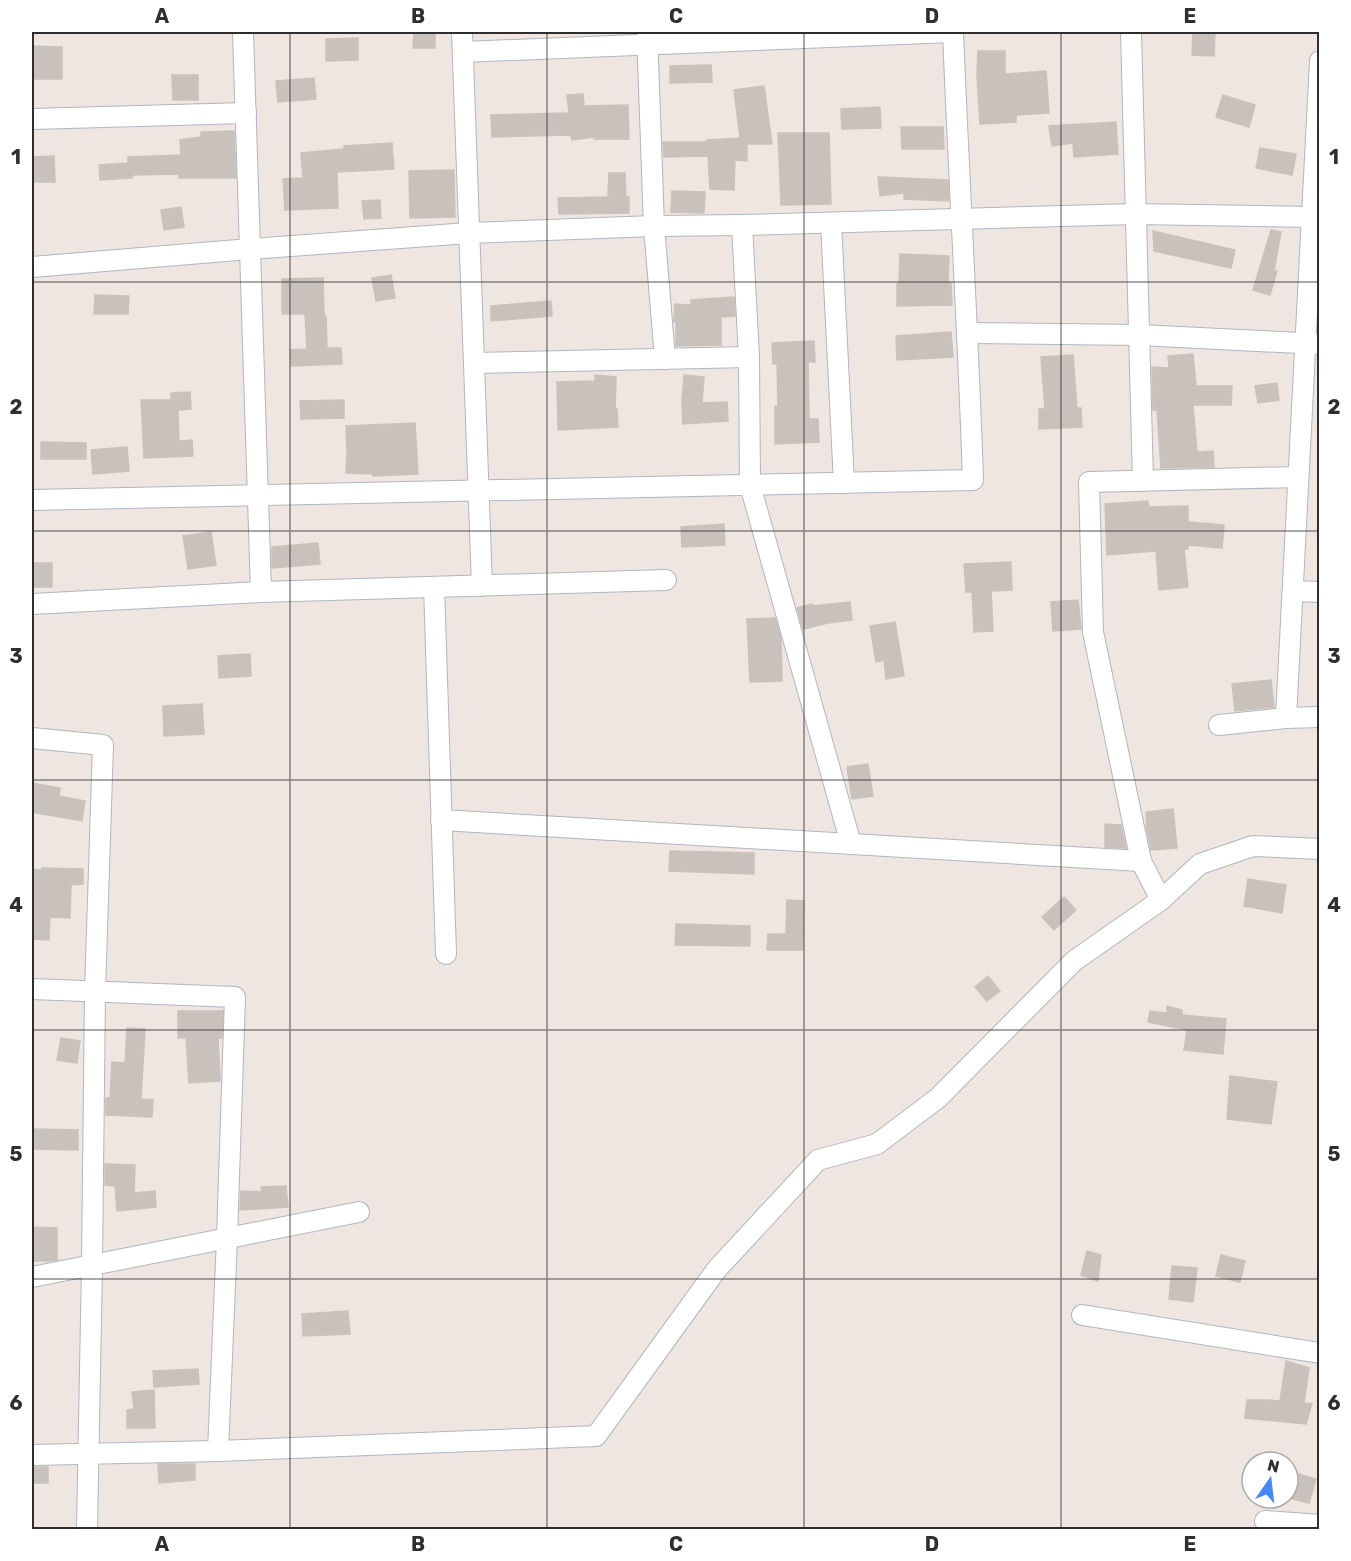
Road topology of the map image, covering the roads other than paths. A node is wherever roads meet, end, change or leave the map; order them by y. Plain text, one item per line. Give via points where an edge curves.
1 (243, 32) edge
2 (462, 32) edge
3 (952, 32) edge
4 (1131, 32) edge
5 (647, 38) edge
6 (463, 52) junction
7 (1320, 61) edge
8 (246, 113) junction
9 (32, 119) edge
10 (1136, 214) junction
11 (1311, 217) junction
12 (961, 219) junction
13 (831, 223) junction
14 (742, 225) junction
15 (654, 226) junction
16 (470, 233) junction
17 (250, 249) junction
18 (32, 267) edge
19 (968, 333) junction
20 (1139, 335) junction
21 (1312, 344) edge
22 (749, 357) junction
23 (665, 359) junction
24 (474, 363) junction
25 (1298, 477) junction
26 (1143, 481) junction
27 (844, 483) junction
28 (750, 485) junction
29 (479, 490) junction
30 (258, 495) junction
31 (32, 500) edge
32 (666, 580) dead end
33 (482, 586) junction
34 (434, 587) junction
35 (1293, 591) junction
36 (261, 592) junction
37 (1320, 592) edge
38 (32, 604) edge
39 (1320, 717) edge
40 (1286, 718) junction
41 (1219, 725) dead end
42 (32, 738) edge
43 (441, 820) junction
44 (851, 844) junction
45 (1320, 849) edge
46 (1141, 861) junction
47 (1161, 900) junction
48 (446, 954) dead end
49 (32, 989) edge
50 (95, 992) junction
51 (359, 1212) dead end
52 (227, 1238) junction
53 (92, 1265) junction
54 (32, 1277) edge
55 (1082, 1315) dead end
56 (1320, 1353) edge
57 (218, 1451) junction
58 (88, 1454) junction
59 (32, 1455) edge
60 (1265, 1521) dead end
61 (1320, 1525) edge
62 (87, 1530) edge

1 - 8 street
2 - 6 street
3 - 5 street
3 - 12 street
4 - 10 street
5 - 6 street
5 - 15 street
6 - 16 street
7 - 11 street
8 - 9 street
8 - 17 street
10 - 11 street
10 - 12 street
10 - 20 street
11 - 21 street
12 - 13 street
12 - 19 street
13 - 14 street
13 - 27 street
14 - 15 street
14 - 22 street
15 - 16 street
15 - 23 street
16 - 17 street
16 - 24 street
17 - 18 street
17 - 30 street
19 - 20 street
19 - 27 street via 973,480
20 - 21 street
20 - 26 street
21 - 25 street
22 - 23 street
22 - 28 street
23 - 24 street
24 - 29 street
25 - 26 street
25 - 35 street
26 - 46 street via 1089,482 1093,632
27 - 28 street
28 - 29 street
28 - 44 street
29 - 30 street
29 - 33 street
30 - 31 street
30 - 36 street
32 - 33 street
33 - 34 street
34 - 36 street
34 - 43 street
35 - 37 street
35 - 40 street
36 - 38 street
39 - 40 street
40 - 41 street
42 - 50 street via 103,745
43 - 44 street
43 - 48 street
44 - 46 street
45 - 47 street via 1253,846 1200,864
46 - 47 street
47 - 57 street via 1074,961 929,1105 877,1144 818,1160 717,1269 596,1436
49 - 50 street
50 - 52 street via 236,997
50 - 53 street
51 - 52 street
52 - 53 street
52 - 57 street
53 - 54 street
53 - 58 street
55 - 56 street
57 - 58 street
58 - 59 street
58 - 62 street
60 - 61 street

